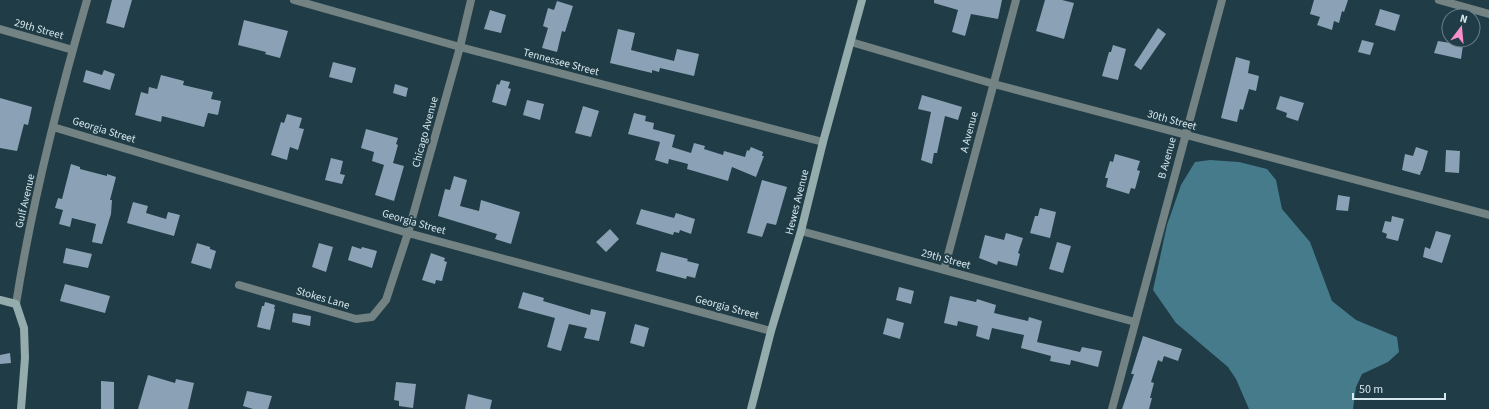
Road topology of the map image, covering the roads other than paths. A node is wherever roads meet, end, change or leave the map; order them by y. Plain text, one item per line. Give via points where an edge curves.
1 (87, 0) edge
2 (294, 0) edge
3 (471, 0) edge
4 (862, 0) edge
5 (1016, 0) edge
6 (1222, 0) edge
7 (1439, 0) edge
8 (1489, 14) edge
9 (0, 29) edge
10 (851, 42) junction
11 (460, 47) junction
12 (72, 50) junction
13 (994, 84) junction
14 (53, 126) junction
15 (1185, 135) junction
16 (823, 142) junction
17 (1489, 215) edge
18 (801, 231) junction
19 (408, 233) junction
20 (396, 269) joint
21 (944, 270) junction
22 (240, 285) dead end
23 (0, 300) edge
24 (16, 304) junction
25 (1135, 322) junction
26 (771, 331) junction
27 (21, 409) edge
28 (750, 409) edge
29 (1112, 409) edge

1 - 12 street, Gulf Avenue
2 - 11 street, Tennessee Street
3 - 11 street, Chicago Avenue
4 - 10 main road, Hewes Avenue
5 - 13 street, A Avenue
6 - 15 street, B Avenue
7 - 8 street
9 - 12 street, 29th Street
10 - 13 street, 30th Street
10 - 16 main road, Hewes Avenue
11 - 16 street, Tennessee Street
11 - 19 street, Chicago Avenue
12 - 14 street, Gulf Avenue
13 - 15 street, 30th Street
13 - 21 street, A Avenue
14 - 19 street, Georgia Street
14 - 24 street, Gulf Avenue
15 - 17 street, 30th Street
15 - 25 street, B Avenue
16 - 18 main road, Hewes Avenue
18 - 21 street, 29th Street
18 - 26 main road, Hewes Avenue
19 - 20 street, Chicago Avenue
19 - 26 street, Georgia Street
20 - 22 street, Stokes Lane via 386,300 372,317 356,319
21 - 25 street, 29th Street
23 - 24 main road
24 - 27 main road, Gulf Avenue via 24,328
25 - 29 street, B Avenue
26 - 28 main road, Hewes Avenue

